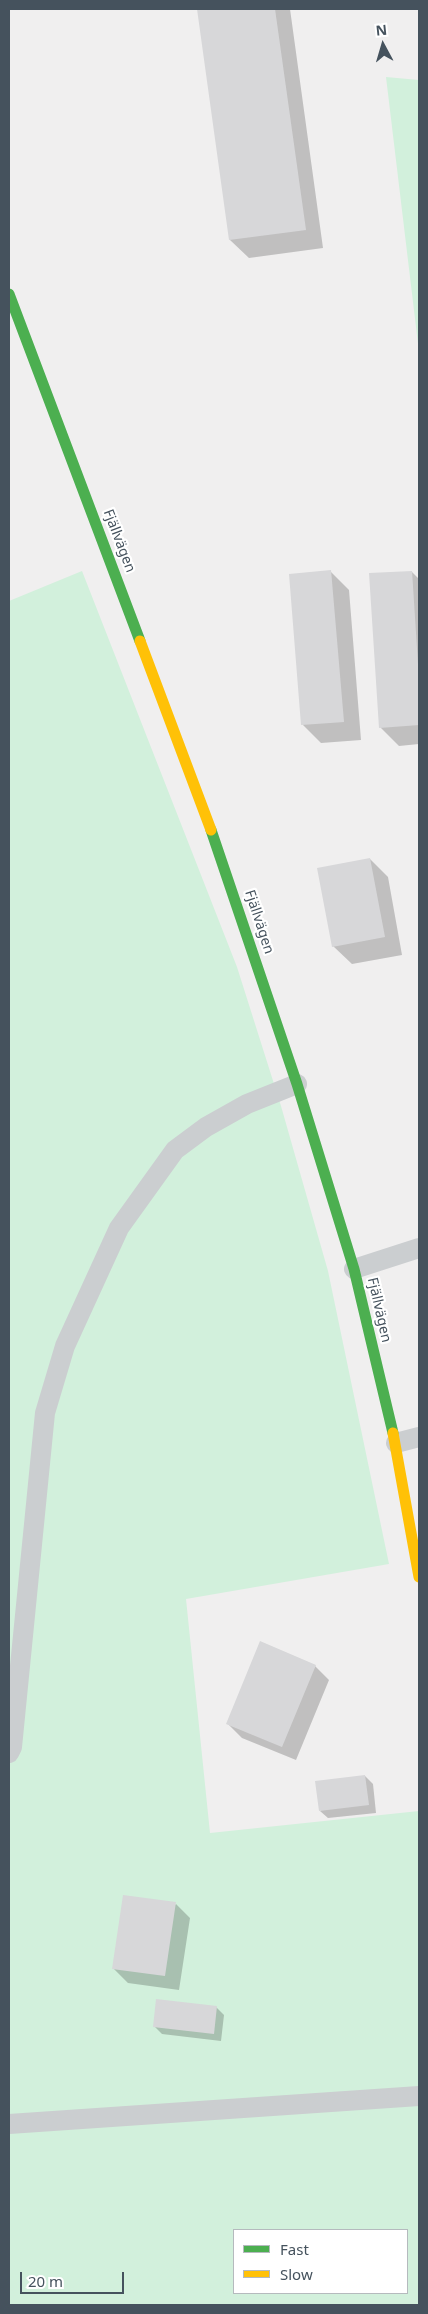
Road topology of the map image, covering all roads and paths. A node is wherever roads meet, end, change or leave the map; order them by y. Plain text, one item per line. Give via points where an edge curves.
1 (9, 294) edge
2 (297, 1084) junction
3 (419, 1248) edge
4 (354, 1269) junction
5 (419, 1438) edge
6 (396, 1444) junction
7 (419, 1577) edge
8 (9, 1753) edge
9 (419, 2096) edge
10 (9, 2124) edge

1 - 2 street, Fjällvägen via 227,873
2 - 4 street, Fjällvägen
2 - 8 lane via 247,1104 206,1127 175,1150 119,1228 65,1346 45,1413
3 - 4 lane
4 - 6 street, Fjällvägen
5 - 6 lane
6 - 7 street, Fjällvägen
9 - 10 lane

